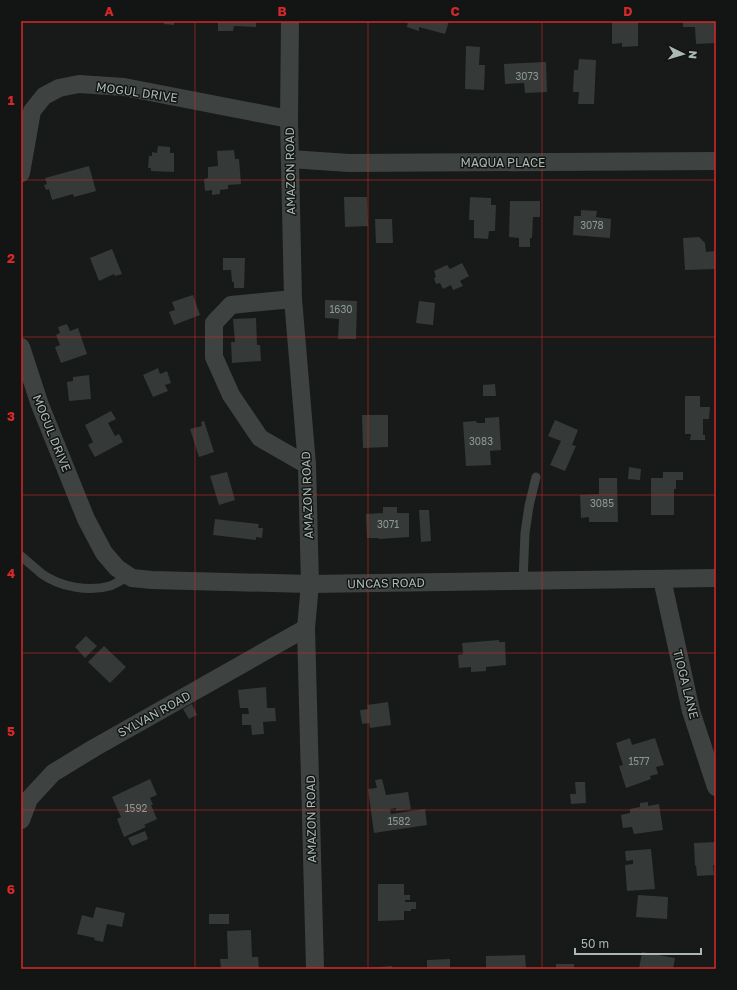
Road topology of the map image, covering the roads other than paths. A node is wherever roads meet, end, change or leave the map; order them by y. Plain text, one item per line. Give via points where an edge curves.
1 (290, 21) edge
2 (289, 119) junction
3 (290, 159) junction
4 (716, 161) edge
5 (21, 173) edge
6 (293, 299) junction
7 (21, 347) edge
8 (307, 466) junction
9 (536, 477) dead end
10 (86, 519) joint
11 (21, 556) edge
12 (130, 576) junction
13 (716, 578) edge
14 (662, 579) junction
15 (523, 580) junction
16 (310, 584) junction
17 (306, 628) junction
18 (716, 787) edge
19 (21, 820) edge
20 (315, 969) edge

1 - 2 street, AMAZON ROAD
2 - 3 street, AMAZON ROAD
2 - 5 street, MOGUL DRIVE via 124,87 79,84 58,88 44,96 32,111
3 - 4 street, MAQUA PLACE via 349,162
3 - 6 street, AMAZON ROAD
6 - 8 street, AMAZON ROAD
6 - 8 street via 231,305 214,323 214,356 231,395 260,438
7 - 10 street, MOGUL DRIVE via 40,405
8 - 16 street, AMAZON ROAD
9 - 15 lane via 525,533
10 - 12 street, UNCAS ROAD via 104,553 117,568
11 - 12 lane via 43,574 72,587 110,586
12 - 16 street, UNCAS ROAD via 152,580
13 - 14 street, UNCAS ROAD
14 - 15 street, UNCAS ROAD
14 - 18 street, TIOGA LANE via 691,712
15 - 16 street, UNCAS ROAD
16 - 17 street, AMAZON ROAD
17 - 19 street, SYLVAN ROAD via 53,773 29,799
17 - 20 street, AMAZON ROAD

